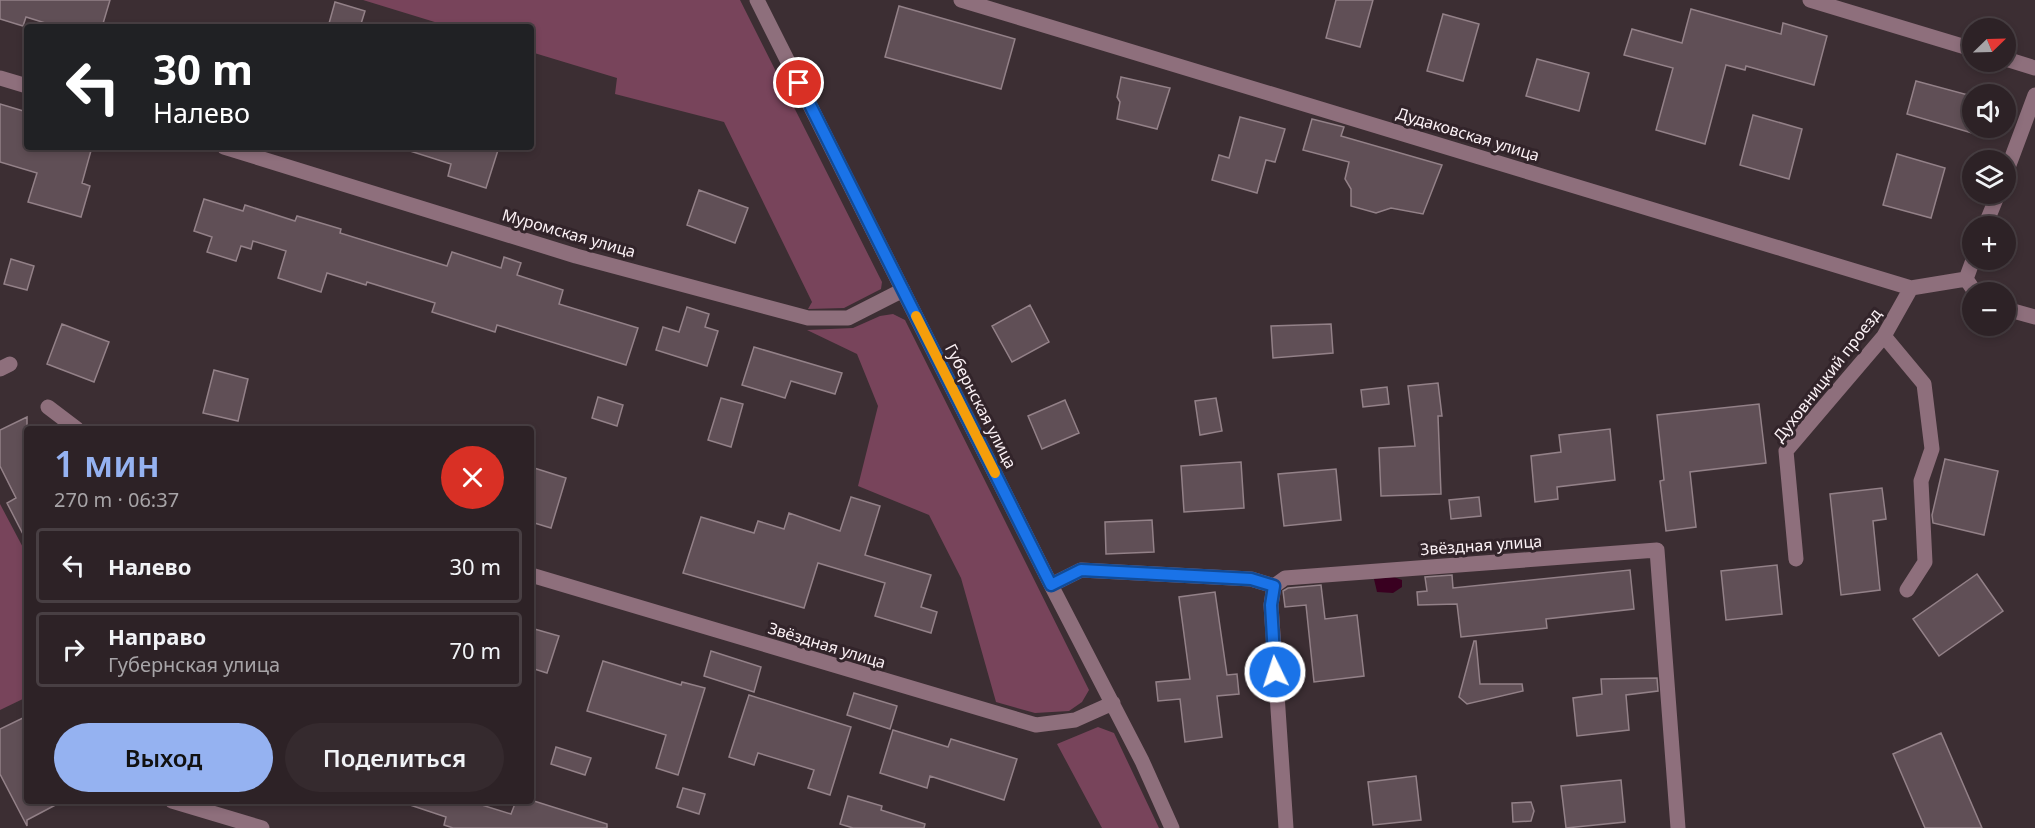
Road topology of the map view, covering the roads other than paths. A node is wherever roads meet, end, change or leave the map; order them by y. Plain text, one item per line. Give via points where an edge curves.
1 (758, 0) edge
2 (961, 0) edge
3 (1810, 0) edge
4 (1962, 47) edge
5 (2016, 62) edge
6 (2035, 68) edge
7 (0, 78) edge
8 (24, 85) edge
9 (2035, 95) edge
10 (234, 150) edge
11 (2015, 150) edge
12 (1969, 270) edge
13 (1966, 279) junction
14 (1968, 282) edge
15 (1911, 288) junction
16 (903, 290) junction
17 (2016, 312) edge
18 (2035, 317) edge
19 (1884, 336) junction
20 (48, 407) dead end
21 (73, 426) edge
22 (1796, 559) dead end
23 (534, 576) edge
24 (1051, 585) junction
25 (1274, 586) junction
26 (1907, 590) dead end
27 (1113, 703) junction
28 (181, 804) edge
29 (262, 828) edge
30 (1172, 828) edge
31 (1286, 828) edge
32 (1678, 828) edge

1 - 16 street, Губернская улица
2 - 15 street, Дудаковская улица
3 - 4 street
5 - 6 street
7 - 8 street
9 - 11 street
10 - 16 street, Муромская улица via 576,256 808,318 848,318
12 - 13 street
13 - 14 street
13 - 15 street, Дудаковская улица
15 - 19 street, Духовницкий проезд
16 - 24 street, Губернская улица
17 - 18 street
19 - 22 street, Духовницкий проезд via 1786,451
19 - 26 street via 1924,384 1932,449 1921,481 1925,562
20 - 21 street
23 - 27 street, Звёздная улица via 1036,725 1075,720
24 - 25 street via 1081,570 1251,579
24 - 27 street, Губернская улица
25 - 31 street via 1271,605
25 - 32 street, Звёздная улица via 1286,578 1657,550
27 - 30 street, Губернская улица
28 - 29 street

